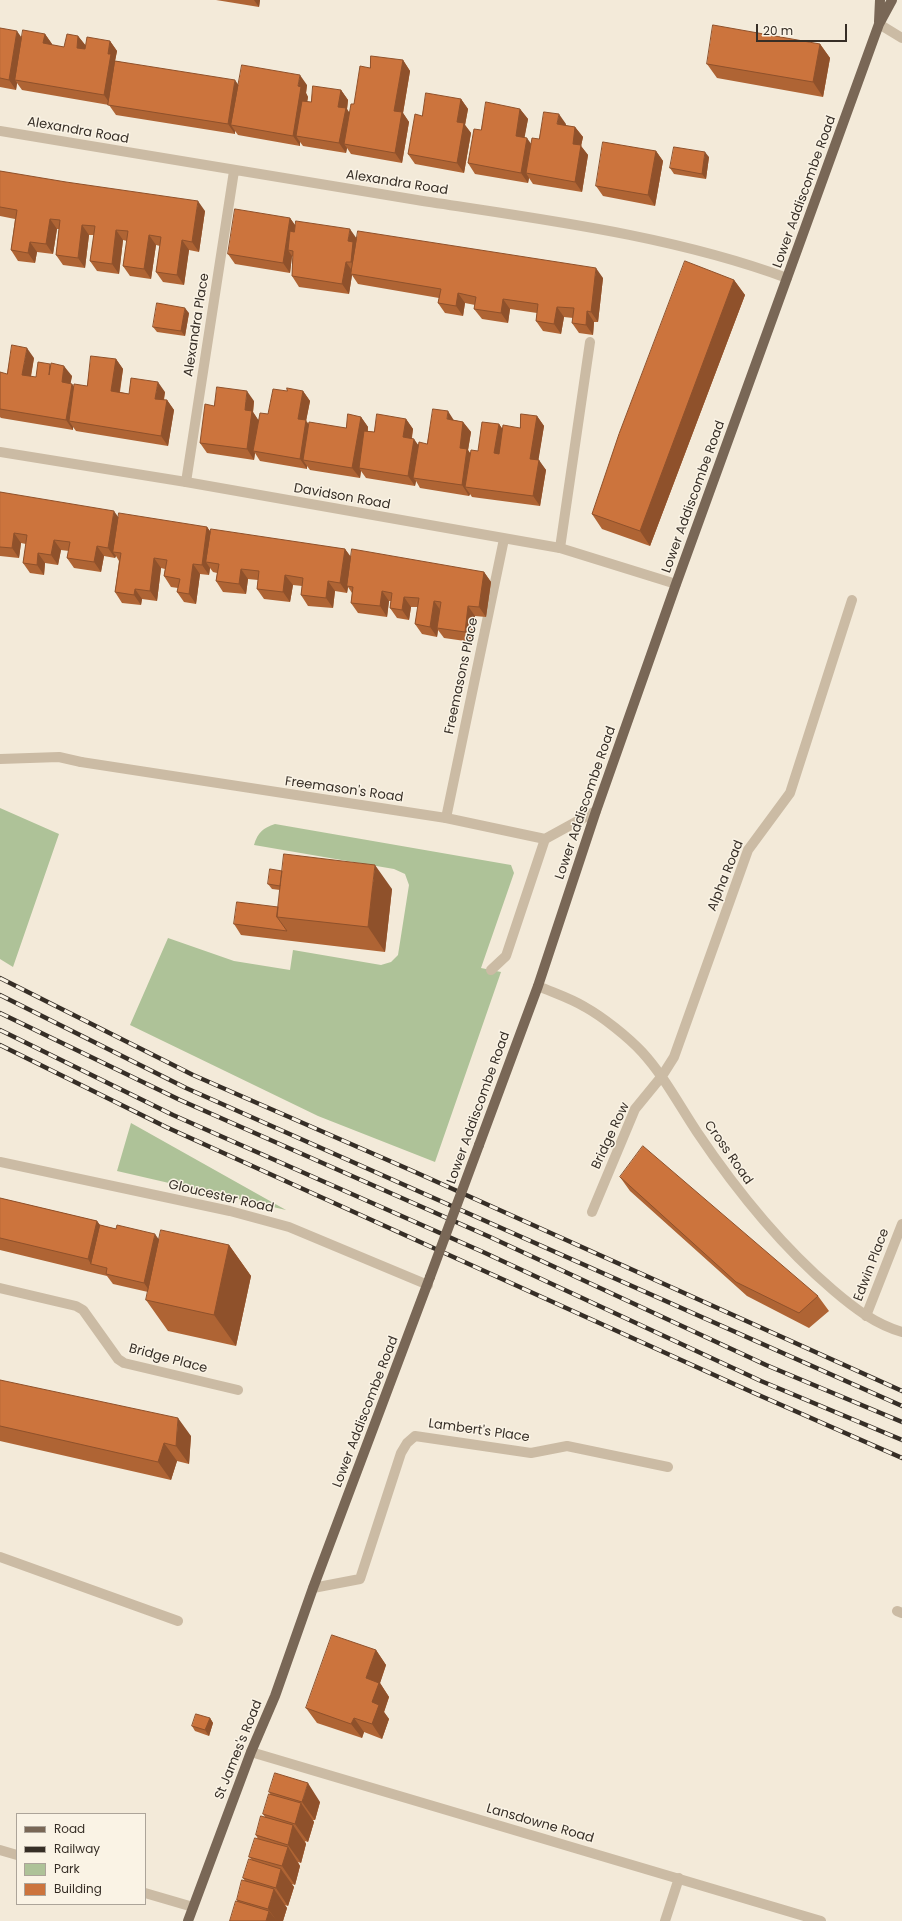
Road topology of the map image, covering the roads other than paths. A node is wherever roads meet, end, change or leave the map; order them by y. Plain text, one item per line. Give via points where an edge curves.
1 (880, 0) edge
2 (892, 0) edge
3 (879, 24) junction
4 (902, 38) edge
5 (0, 131) edge
6 (234, 171) junction
7 (787, 278) junction
8 (590, 342) dead end
9 (0, 452) edge
10 (186, 482) junction
11 (504, 539) junction
12 (560, 548) junction
13 (676, 584) junction
14 (852, 600) dead end
15 (0, 759) edge
16 (596, 811) junction
17 (446, 818) junction
18 (545, 839) junction
19 (491, 970) dead end
20 (538, 986) junction
21 (662, 1076) junction
22 (0, 1162) edge
23 (592, 1212) dead end
24 (902, 1224) edge
25 (429, 1281) junction
26 (0, 1288) edge
27 (866, 1316) junction
28 (902, 1332) edge
29 (238, 1390) dead end
30 (668, 1468) dead end
31 (0, 1557) edge
32 (313, 1588) junction
33 (178, 1621) dead end
34 (251, 1752) junction
35 (0, 1850) edge
36 (16, 1855) edge
37 (679, 1878) junction
38 (146, 1893) edge
39 (193, 1907) junction
40 (188, 1921) edge
41 (665, 1921) edge
42 (821, 1921) edge

1 - 3 main road, Lower Addiscombe Road
2 - 3 main road, Lower Addiscombe Road
3 - 4 street
3 - 7 main road, Lower Addiscombe Road
5 - 6 street, Alexandra Road
6 - 7 street, Alexandra Road via 512,214 655,241 760,268
6 - 10 street, Alexandra Place
7 - 13 main road, Lower Addiscombe Road
8 - 12 street
9 - 10 street, Davidson Road
10 - 11 street, Davidson Road
11 - 12 street, Davidson Road
11 - 17 street, Freemasons Place
12 - 13 street, Davidson Road
13 - 16 main road, Lower Addiscombe Road
14 - 21 street, Alpha Road via 790,793 748,850 674,1057
15 - 17 street, Freemason's Road via 59,757
16 - 18 street
16 - 20 main road, Lower Addiscombe Road
17 - 18 street, Freemason's Road
18 - 19 street via 506,956
20 - 21 street, Cross Road via 585,1006 605,1020 641,1051
20 - 25 main road, Lower Addiscombe Road, bridge
21 - 23 street, Bridge Row via 635,1109
21 - 27 street, Cross Road via 722,1170 747,1202 818,1277
22 - 25 street, Gloucester Road via 230,1211 289,1227
24 - 27 street, Edwin Place
25 - 32 main road, Lower Addiscombe Road
26 - 29 street, Bridge Place via 76,1306 83,1310 118,1359 124,1363
27 - 28 street, Cross Road via 876,1323
30 - 32 street, Lambert's Place via 567,1446 531,1453 415,1436 401,1453 360,1579
31 - 33 street
32 - 34 main road, St James's Road via 275,1696
34 - 37 street, Lansdowne Road
34 - 39 main road, St James's Road
35 - 36 street
37 - 41 street
37 - 42 street, Lansdowne Road
38 - 39 street
39 - 40 main road, St James's Road

